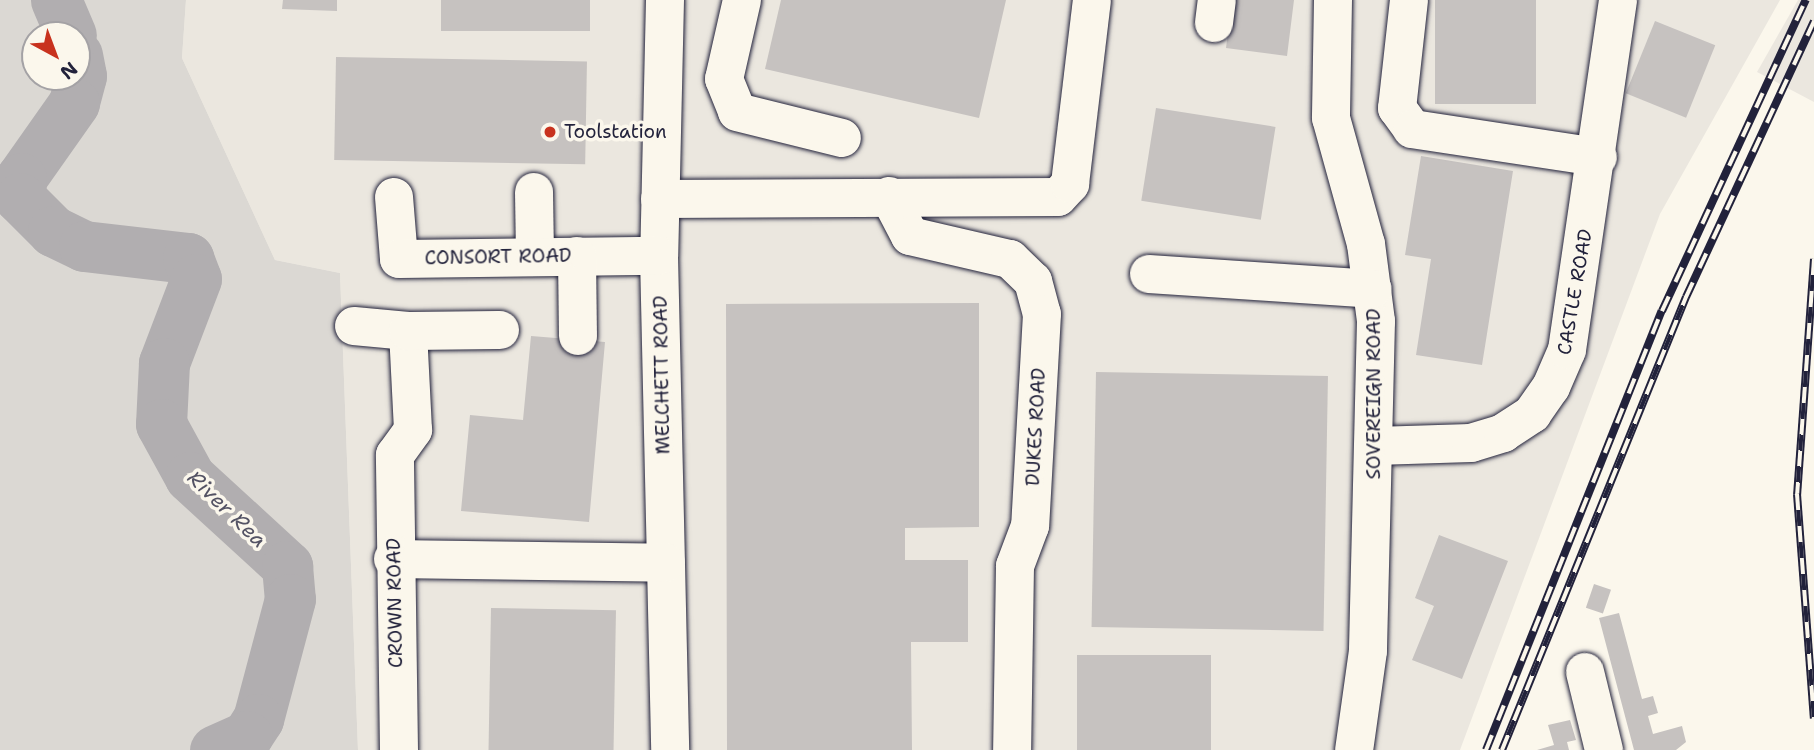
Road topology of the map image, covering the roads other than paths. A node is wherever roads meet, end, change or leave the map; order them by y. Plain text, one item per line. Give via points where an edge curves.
1 (665, 0) edge
2 (742, 0) edge
3 (1092, 0) edge
4 (1333, 0) edge
5 (1409, 0) edge
6 (1618, 0) edge
7 (842, 138) dead end
8 (1598, 157) junction
9 (534, 192) dead end
10 (889, 196) junction
11 (394, 197) dead end
12 (660, 199) junction
13 (577, 256) junction
14 (659, 256) junction
15 (535, 257) junction
16 (1149, 274) dead end
17 (1372, 289) junction
18 (354, 326) dead end
19 (500, 330) dead end
20 (408, 331) junction
21 (578, 336) dead end
22 (1376, 446) junction
23 (393, 559) junction
24 (666, 563) junction
25 (1585, 672) dead end
26 (399, 750) edge
27 (670, 750) edge
28 (1012, 750) edge
29 (1354, 750) edge
30 (1604, 750) edge

1 - 12 street, MELCHETT ROAD
2 - 7 street via 724,79 737,112
3 - 10 street via 1070,184 1058,197
4 - 17 street, SOVEREIGN ROAD via 1331,118
5 - 8 street via 1397,108 1412,129
6 - 8 street, CASTLE ROAD
8 - 22 street, CASTLE ROAD via 1567,350 1532,414 1471,443
9 - 15 street
10 - 12 street
10 - 28 street, DUKES ROAD via 911,236 1010,259 1033,281 1042,314 1030,526 1015,566
11 - 15 street, CONSORT ROAD via 398,259
12 - 14 street, MELCHETT ROAD
13 - 14 street, CONSORT ROAD
13 - 15 street, CONSORT ROAD
13 - 21 street
14 - 24 street, MELCHETT ROAD
16 - 17 street
17 - 22 street, SOVEREIGN ROAD
18 - 20 street
19 - 20 street
20 - 23 street, CROWN ROAD via 413,430 395,455
22 - 29 street, SOVEREIGN ROAD via 1368,651
23 - 24 street
23 - 26 street, CROWN ROAD
24 - 27 street, MELCHETT ROAD
25 - 30 street

